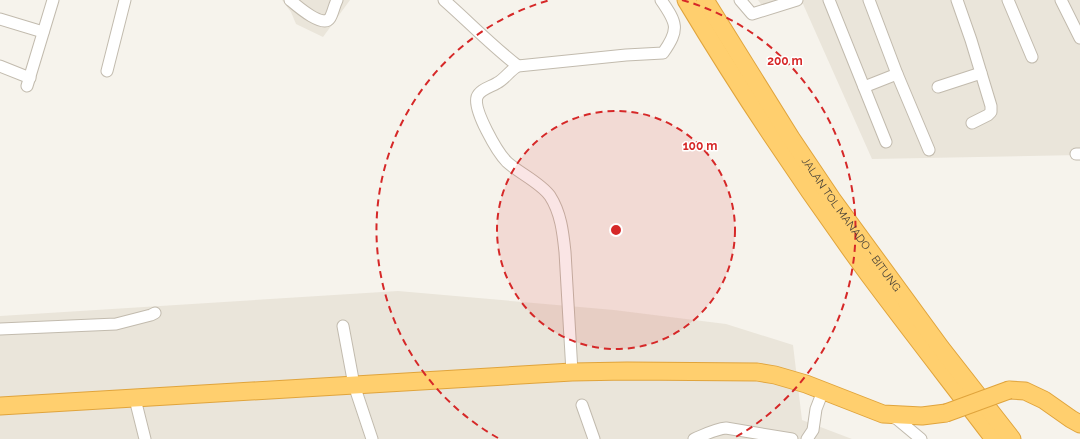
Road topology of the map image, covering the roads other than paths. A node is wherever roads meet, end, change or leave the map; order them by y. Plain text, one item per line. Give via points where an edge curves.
1 (53, 0) edge
2 (125, 0) edge
3 (290, 0) edge
4 (337, 0) edge
5 (444, 0) edge
6 (661, 0) edge
7 (686, 0) edge
8 (705, 0) edge
9 (740, 0) edge
10 (797, 0) edge
11 (829, 0) edge
12 (869, 0) edge
13 (957, 0) edge
14 (1008, 0) edge
15 (1061, 0) edge
16 (304, 4) edge
17 (0, 19) edge
18 (43, 32) junction
19 (1080, 38) edge
20 (1032, 57) dead end
21 (0, 66) edge
22 (518, 66) junction
23 (107, 71) dead end
24 (981, 73) junction
25 (897, 74) junction
26 (864, 87) junction
27 (938, 87) dead end
28 (972, 123) dead end
29 (784, 142) junction
30 (886, 142) dead end
31 (929, 150) dead end
32 (155, 313) dead end
33 (343, 326) dead end
34 (0, 329) edge
35 (936, 352) junction
36 (572, 372) junction
37 (354, 385) junction
38 (823, 390) junction
39 (135, 399) junction
40 (0, 406) edge
41 (582, 406) dead end
42 (883, 414) junction
43 (1080, 424) edge
44 (699, 438) edge
45 (145, 439) edge
46 (372, 439) edge
47 (594, 439) edge
48 (787, 439) edge
49 (807, 439) edge
50 (921, 439) edge
51 (994, 439) edge
52 (1012, 439) edge

1 - 18 street
2 - 23 street
3 - 16 street
4 - 16 street via 330,18 324,21 313,17
5 - 22 street
6 - 22 street via 672,17 675,29 671,42 663,53
7 - 29 highway, JALAN TOL MANADO - BITUNG via 714,46
8 - 29 highway, JALAN TOL MANADO - BITUNG
9 - 10 street via 752,14
11 - 26 street
12 - 25 street
13 - 24 street
14 - 20 street
15 - 19 street
17 - 18 street
18 - 21 street via 29,82
22 - 36 street via 502,80 480,93 477,97 477,110 500,154 549,195 556,209 565,252
24 - 27 street
24 - 28 street via 991,112
25 - 26 street
25 - 31 street
26 - 30 street
29 - 35 highway, JALAN TOL MANADO - BITUNG via 870,276
32 - 34 street via 116,324
33 - 37 street
35 - 51 highway, JALAN TOL MANADO - BITUNG
35 - 52 highway, JALAN TOL MANADO - BITUNG
36 - 37 highway
36 - 38 highway via 750,372 775,375
37 - 39 highway
37 - 46 street
38 - 42 highway
38 - 49 street via 816,409 813,430
39 - 40 highway
39 - 45 street
41 - 47 street
42 - 43 highway, bridge via 922,416 946,413 1009,390 1025,391 1044,400
42 - 50 street via 897,419
44 - 48 street via 726,428

